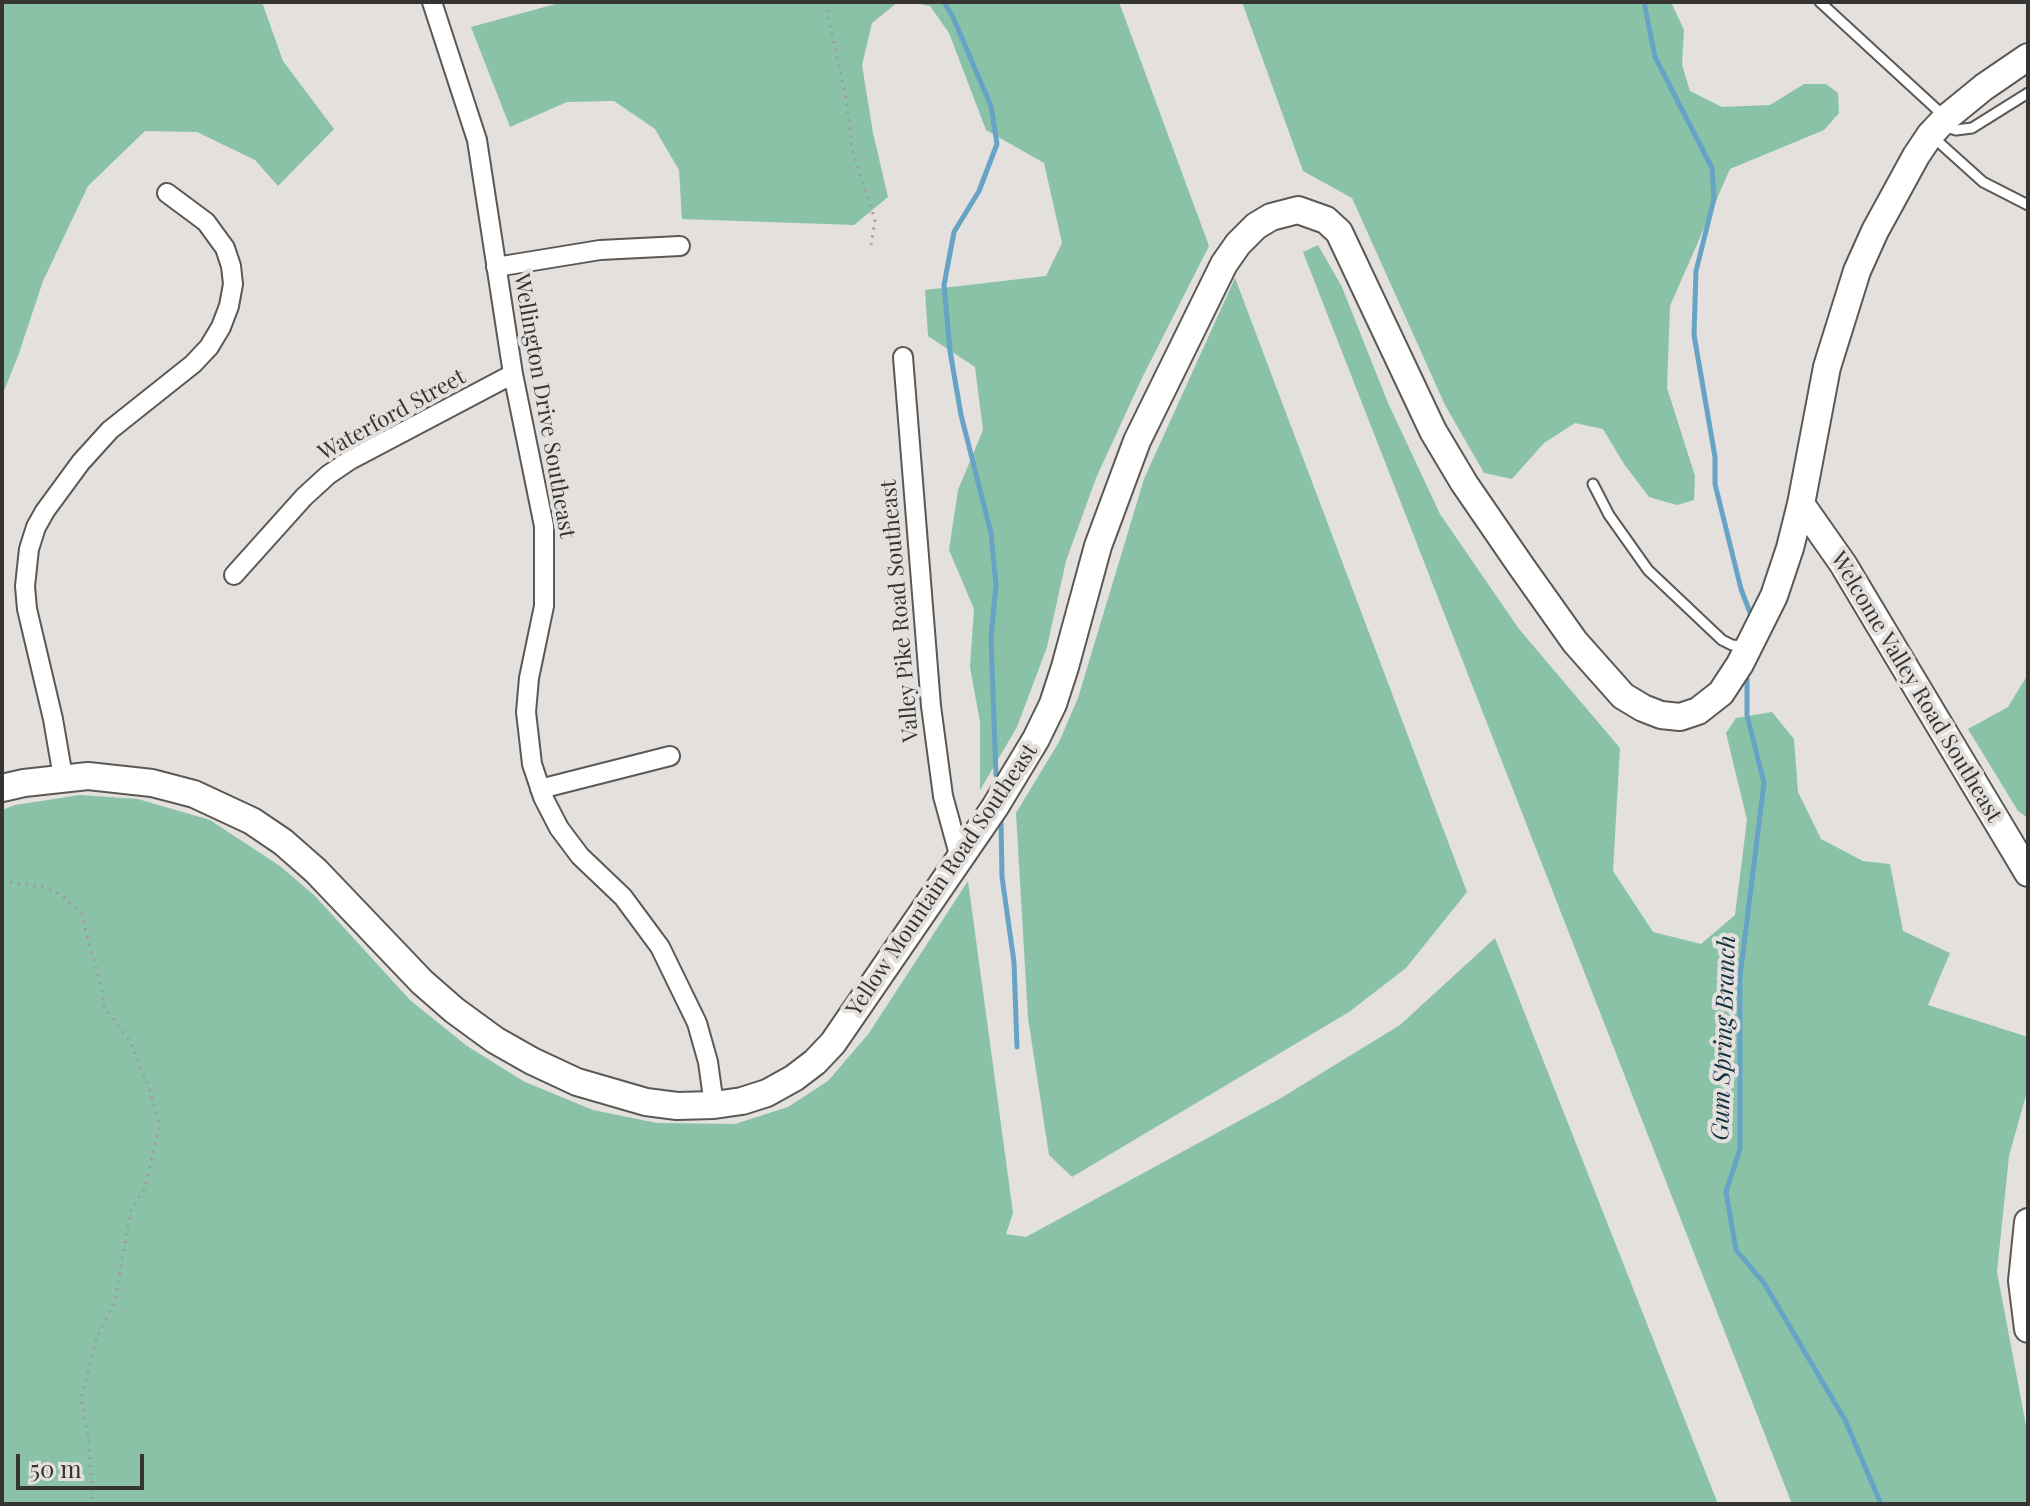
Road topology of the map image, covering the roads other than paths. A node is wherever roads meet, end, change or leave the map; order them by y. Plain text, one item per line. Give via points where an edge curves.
1 (432, 2) edge
2 (1820, 2) edge
3 (2028, 57) edge
4 (2028, 93) edge
5 (1939, 126) junction
6 (167, 193) dead end
7 (2028, 205) edge
8 (680, 246) dead end
9 (496, 267) junction
10 (903, 357) dead end
11 (513, 374) junction
12 (1593, 484) dead end
13 (1801, 504) junction
14 (234, 575) dead end
15 (1750, 646) junction
16 (670, 756) dead end
17 (63, 777) junction
18 (2, 788) edge
19 (540, 789) junction
20 (960, 858) junction
21 (2028, 873) edge
22 (714, 1105) junction
23 (2028, 1222) edge
24 (2028, 1329) edge

1 - 9 street, Wellington Drive Southeast via 477,140
2 - 5 lane
3 - 5 street, Yellow Mountain Road Southeast
4 - 5 lane via 1972,128
5 - 7 lane via 1983,182
5 - 13 street, Yellow Mountain Road Southeast via 1916,156 1857,271 1827,367
6 - 17 street via 206,222 225,248 233,284 221,327 209,347 110,430 36,527 29,549 27,609
8 - 9 street via 600,250
9 - 11 street, Wellington Drive Southeast
10 - 20 street, Valley Pike Road Southeast via 931,706 943,796
11 - 14 street, Waterford Street via 328,475
11 - 19 street, Wellington Drive Southeast via 544,526 544,606 526,712 527,741
12 - 15 lane via 1648,570 1722,640
13 - 15 street, Yellow Mountain Road Southeast via 1774,596
13 - 21 street, Welcome Valley Road Southeast via 1843,564
15 - 20 street, Yellow Mountain Road Southeast via 1721,693 1698,711 1680,717 1661,715 1623,696 1575,642 1464,483 1433,431 1339,232 1313,213 1288,211 1256,226 1224,264 1121,479 1053,704
16 - 19 street
17 - 18 street, Yellow Mountain Road Southeast
17 - 22 street, Yellow Mountain Road Southeast via 152,783 252,821 316,871 422,982 495,1040 577,1082 614,1094 677,1106
19 - 22 street, Wellington Drive Southeast via 580,856 623,897 660,947 697,1023
20 - 22 street, Yellow Mountain Road Southeast via 815,1062 767,1093
23 - 24 street via 2022,1281

